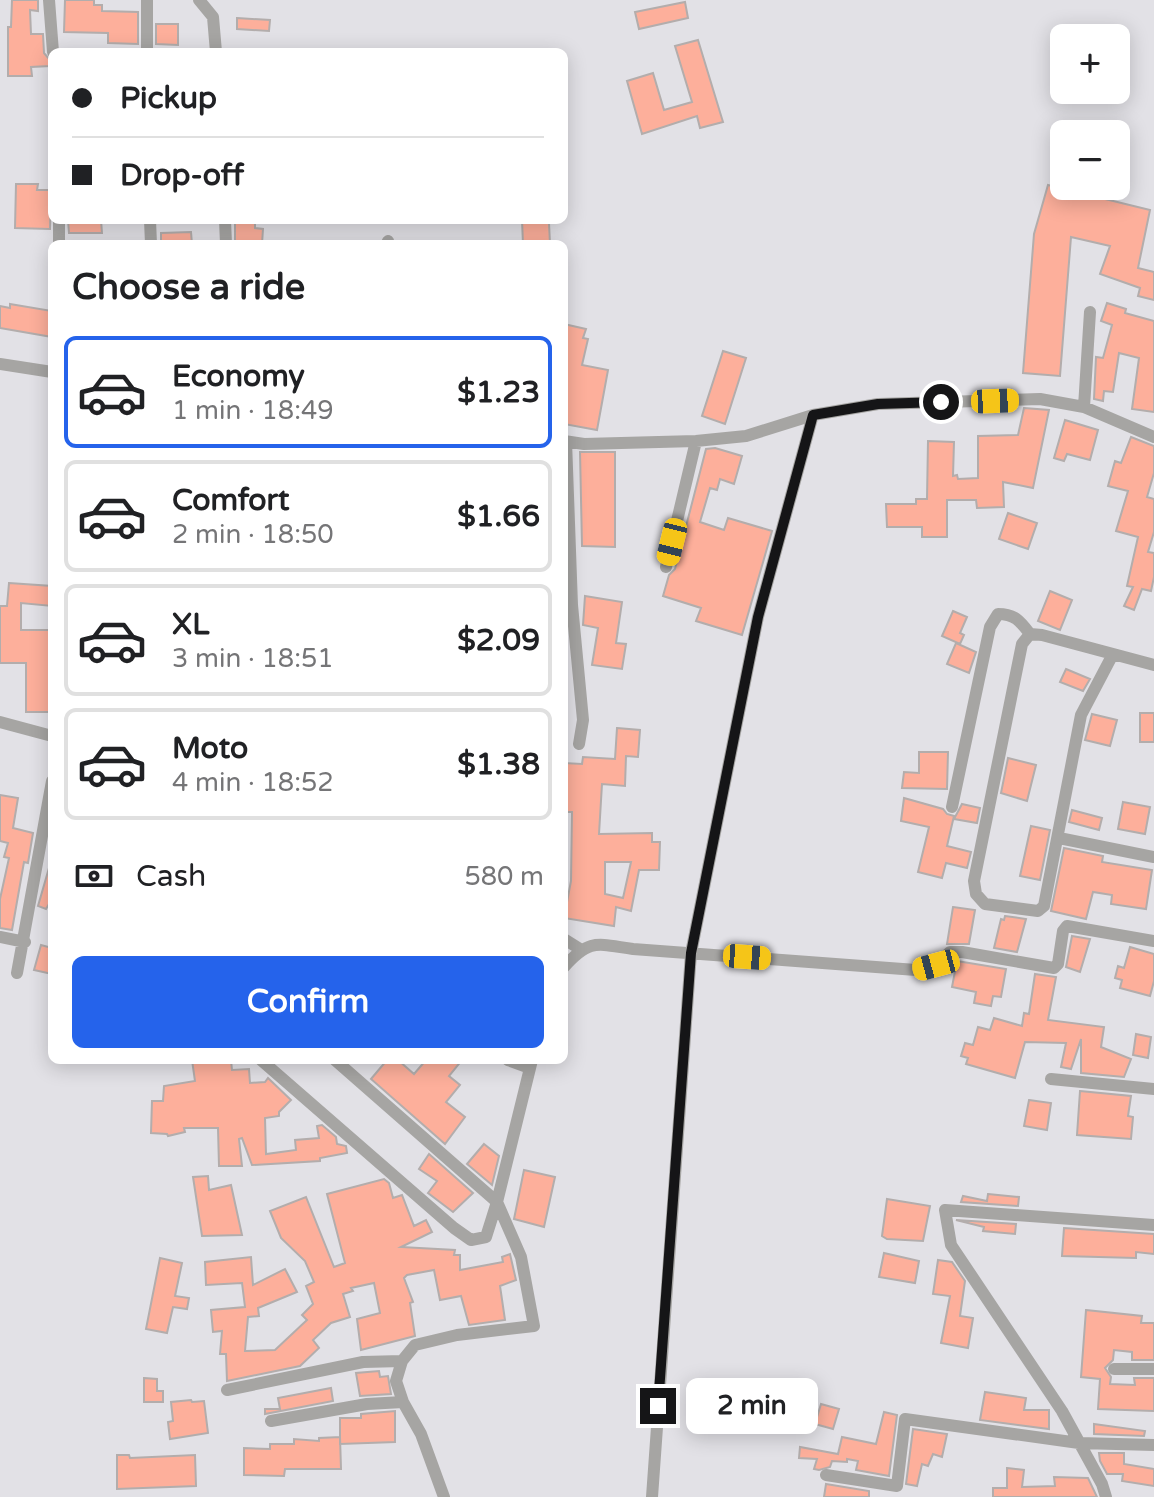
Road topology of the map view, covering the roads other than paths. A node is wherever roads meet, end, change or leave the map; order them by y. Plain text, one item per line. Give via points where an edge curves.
1 (49, 0) edge
2 (147, 0) edge
3 (199, 0) edge
4 (53, 48) edge
5 (147, 48) edge
6 (216, 48) edge
7 (1090, 312) dead end
8 (0, 364) edge
9 (48, 371) edge
10 (1084, 407) junction
11 (813, 415) junction
12 (1154, 437) edge
13 (568, 441) edge
14 (696, 441) junction
15 (568, 511) edge
16 (666, 567) dead end
17 (1030, 634) junction
18 (1113, 654) junction
19 (1154, 665) edge
20 (0, 722) edge
21 (48, 735) edge
22 (579, 744) dead end
23 (48, 805) edge
24 (952, 807) dead end
25 (1059, 838) junction
26 (1154, 857) edge
27 (0, 937) edge
28 (1154, 941) edge
29 (25, 942) junction
30 (568, 942) edge
31 (580, 949) junction
32 (691, 953) junction
33 (568, 962) edge
34 (17, 973) dead end
35 (266, 1064) edge
36 (340, 1064) edge
37 (531, 1064) edge
38 (1051, 1079) dead end
39 (1154, 1089) edge
40 (497, 1202) junction
41 (1154, 1225) edge
42 (402, 1361) junction
43 (1114, 1369) dead end
44 (1154, 1369) edge
45 (227, 1390) dead end
46 (403, 1402) junction
47 (271, 1421) dead end
48 (1079, 1443) junction
49 (1154, 1445) edge
50 (826, 1475) dead end
51 (444, 1497) edge
52 (652, 1497) edge
53 (1106, 1497) edge

1 - 4 street
2 - 5 street
3 - 6 street via 213,17
7 - 10 street
8 - 9 street
10 - 11 street via 1040,399 878,404
10 - 12 street
11 - 14 street via 746,436
11 - 32 street via 758,617
13 - 14 street
14 - 16 street
15 - 22 street via 583,720
17 - 18 street
17 - 24 street via 1009,614 998,614 990,627
17 - 25 street via 1022,644 974,881 976,894 985,904 1038,911 1044,906
18 - 19 street
18 - 25 street via 1081,715
20 - 21 street
23 - 29 street
25 - 26 street
27 - 29 street
28 - 32 street via 1067,926 1054,968 962,952 950,952 936,965 916,970
29 - 34 street
30 - 31 street
31 - 32 street via 595,943
31 - 33 street
32 - 52 street
35 - 40 street via 471,1240 486,1237
36 - 40 street
37 - 40 street
38 - 39 street
40 - 42 street via 521,1257 534,1326 415,1345
41 - 48 street via 945,1210 951,1245
42 - 45 street via 363,1362
42 - 46 street via 396,1381
43 - 44 street
46 - 47 street
46 - 51 street
48 - 49 street
48 - 50 street via 905,1419 897,1486
48 - 53 street

